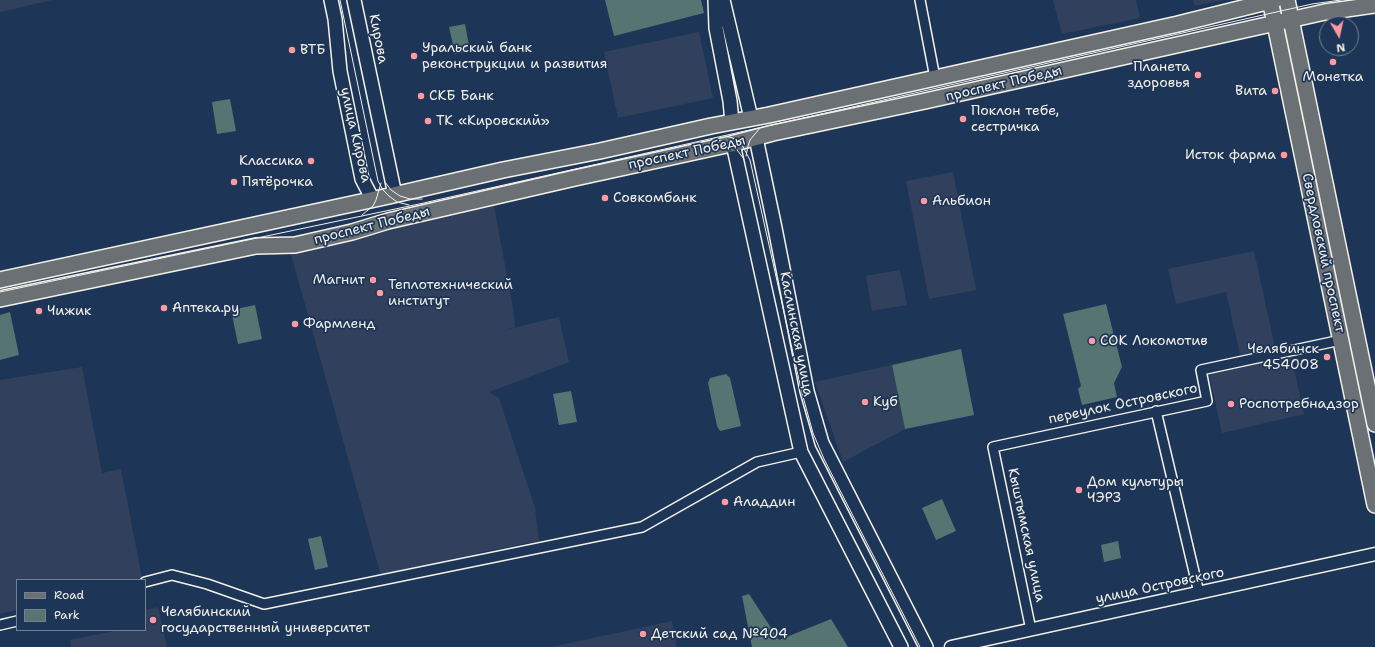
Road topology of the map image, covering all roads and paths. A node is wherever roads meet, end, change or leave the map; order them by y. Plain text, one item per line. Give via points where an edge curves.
1 (331, 0) edge
2 (354, 0) edge
3 (715, 0) edge
4 (724, 0) edge
5 (920, 0) edge
6 (1272, 0) edge
7 (1287, 0) edge
8 (1375, 5) edge
9 (1291, 19) junction
10 (1275, 23) junction
11 (935, 78) junction
12 (371, 84) joint
13 (751, 118) junction
14 (732, 122) junction
15 (756, 138) junction
16 (733, 144) junction
17 (395, 195) junction
18 (373, 200) junction
19 (388, 221) junction
20 (0, 280) edge
21 (0, 299) edge
22 (1341, 340) junction
23 (1156, 411) junction
24 (1375, 424) edge
25 (993, 447) joint
26 (801, 452) junction
27 (1375, 505) edge
28 (1375, 554) edge
29 (146, 582) edge
30 (1199, 593) junction
31 (16, 621) edge
32 (0, 625) edge
33 (1032, 630) junction
34 (901, 647) edge
35 (926, 647) edge
36 (951, 647) edge

1 - 18 main road, улица Кирова via 340,71 362,179
2 - 12 main road, Кирова
3 - 14 main road, Каслинская улица via 716,28
4 - 13 main road, Каслинская улица
5 - 11 street
6 - 10 main road, Свердловский проспект
6 - 11 main road, проспект Победы via 1178,24
7 - 9 main road, Свердловский проспект
8 - 9 main road, проспект Победы
9 - 10 main road, проспект Победы
9 - 24 main road, Свердловский проспект
10 - 15 main road, проспект Победы
10 - 22 main road, Свердловский проспект
11 - 13 main road, проспект Победы
12 - 17 main road, улица Кирова
13 - 14 main road, проспект Победы
13 - 15 main road, Каслинская улица
14 - 16 main road, Каслинская улица
14 - 17 main road, проспект Победы
15 - 16 main road, проспект Победы
15 - 35 main road, Каслинская улица via 807,391 822,443
16 - 19 main road, проспект Победы
16 - 26 main road, Каслинская улица
17 - 18 main road, проспект Победы
17 - 19 main road, улица Кирова
18 - 19 main road, улица Кирова
18 - 20 main road, проспект Победы
19 - 21 main road, проспект Победы via 295,245 256,246
22 - 23 street, переулок Островского via 1201,370 1207,400
22 - 27 main road, Свердловский проспект
23 - 25 street, переулок Островского
23 - 30 street
25 - 33 street, Кыштымская улица
26 - 29 street via 757,462 642,527 264,604 172,575
26 - 34 main road, Каслинская улица
28 - 30 street, улица Островского
30 - 33 street, улица Островского
31 - 32 street
33 - 36 street, улица Островского

